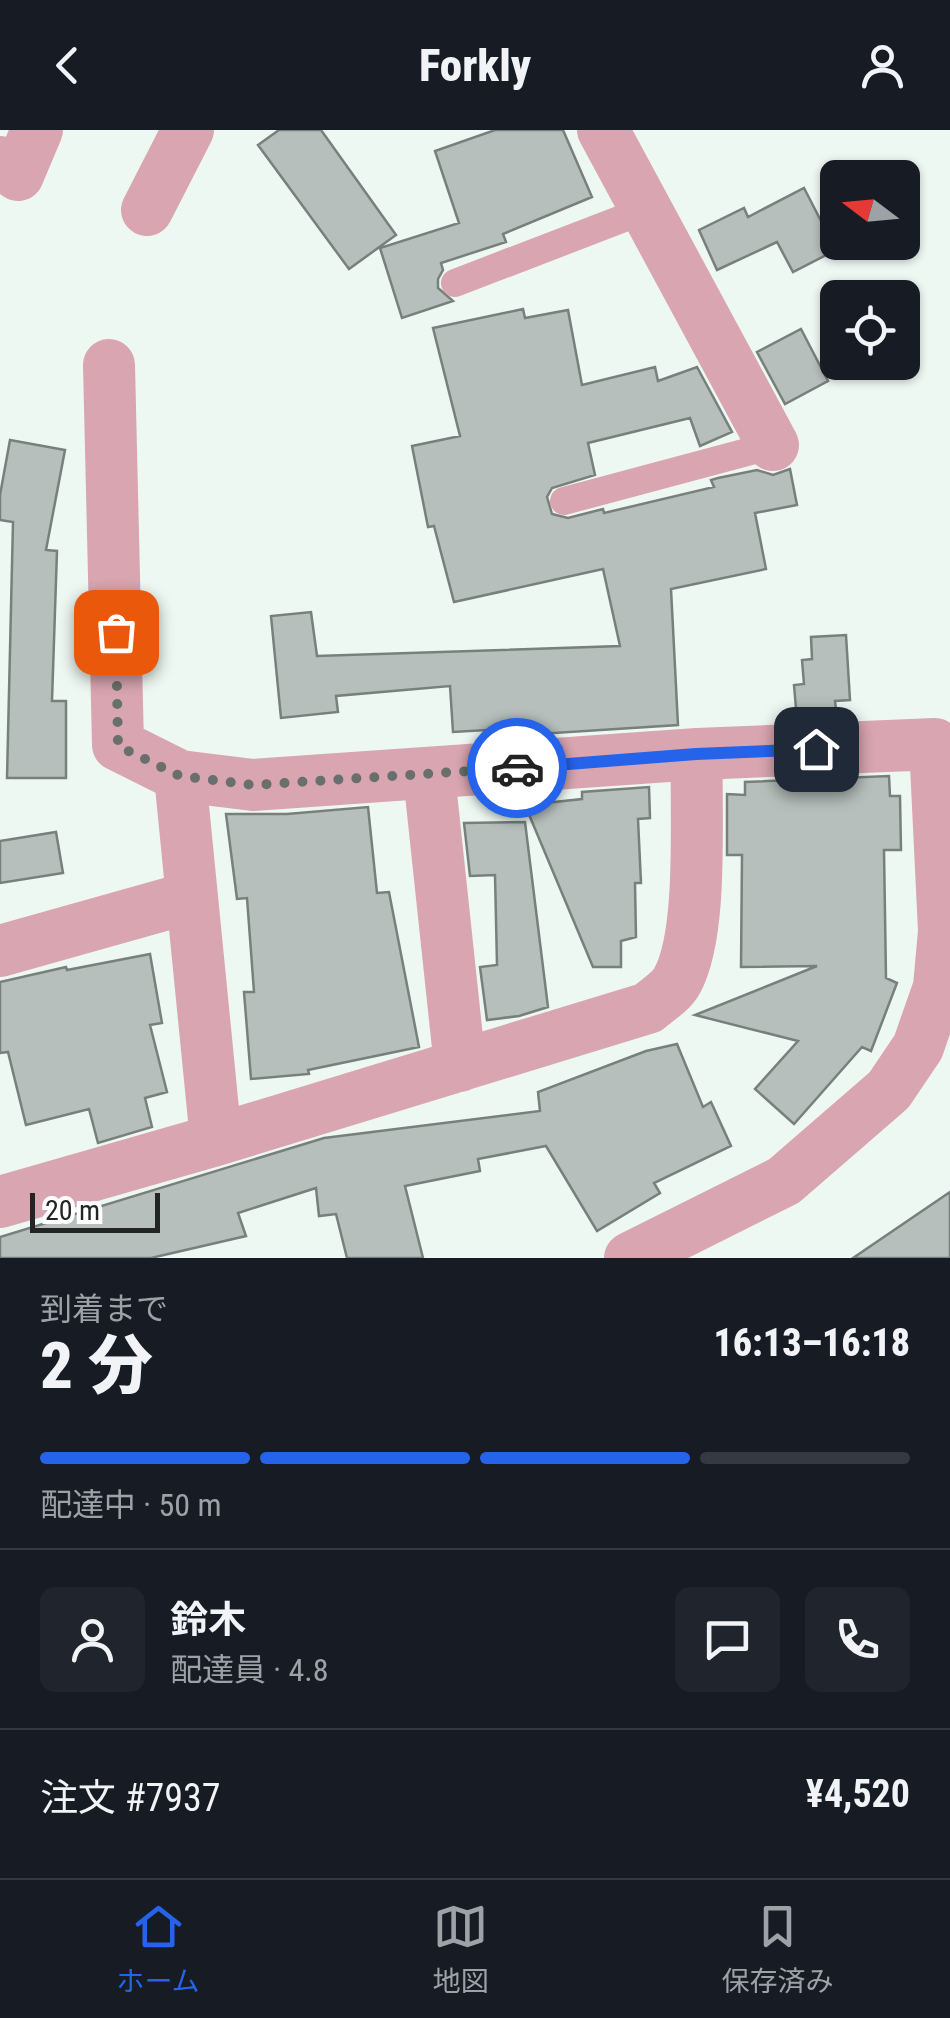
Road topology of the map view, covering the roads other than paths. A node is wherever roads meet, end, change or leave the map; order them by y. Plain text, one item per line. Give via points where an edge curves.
1 (37, 130) edge
2 (188, 130) edge
3 (603, 130) edge
4 (0, 162) edge
5 (147, 210) dead end
6 (646, 210) junction
7 (455, 283) dead end
8 (109, 366) dead end
9 (773, 446) joint
10 (564, 501) dead end
11 (696, 754) junction
12 (428, 774) junction
13 (180, 776) junction
14 (192, 898) junction
15 (0, 950) edge
16 (460, 1066) junction
17 (216, 1140) junction
18 (0, 1202) edge
19 (630, 1258) edge

1 - 4 street via 18,175
2 - 5 street
3 - 6 street
6 - 7 lane
6 - 9 street
8 - 13 street via 118,746
9 - 10 lane
11 - 12 street
11 - 16 street via 693,902 676,984 648,1008
11 - 19 street via 935,744 944,931 938,988 918,1048 888,1090 784,1181
12 - 13 street via 253,785
12 - 16 street
13 - 14 street
14 - 15 street
14 - 17 street
16 - 17 street
17 - 18 street

